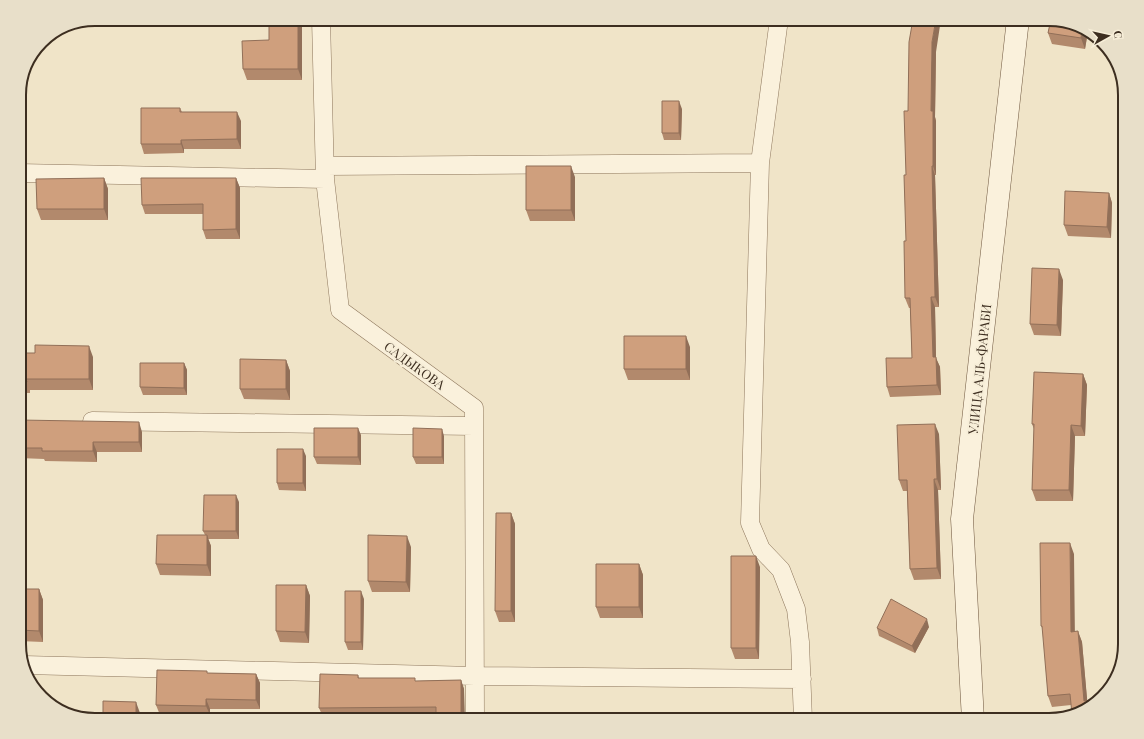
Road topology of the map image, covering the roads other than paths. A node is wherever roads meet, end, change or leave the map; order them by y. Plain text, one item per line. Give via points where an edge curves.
1 (321, 26) edge
2 (777, 26) edge
3 (1017, 26) edge
4 (760, 163) junction
5 (325, 172) junction
6 (26, 173) edge
7 (75, 421) edge
8 (474, 426) junction
9 (29, 665) edge
10 (474, 676) junction
11 (802, 679) junction
12 (475, 713) edge
13 (802, 713) edge
14 (973, 713) edge

1 - 5 street, САДЫКОВА
2 - 4 street
3 - 14 main road, УЛИЦА АЛЬ-ФАРАБИ via 962,519
4 - 5 street
4 - 11 street via 750,523 761,549 781,570 796,609
5 - 6 street
5 - 8 street, САДЫКОВА via 340,310 474,408
7 - 8 street
8 - 10 street, САДЫКОВА
9 - 10 street
10 - 11 street
10 - 12 street, САДЫКОВА
11 - 13 street

